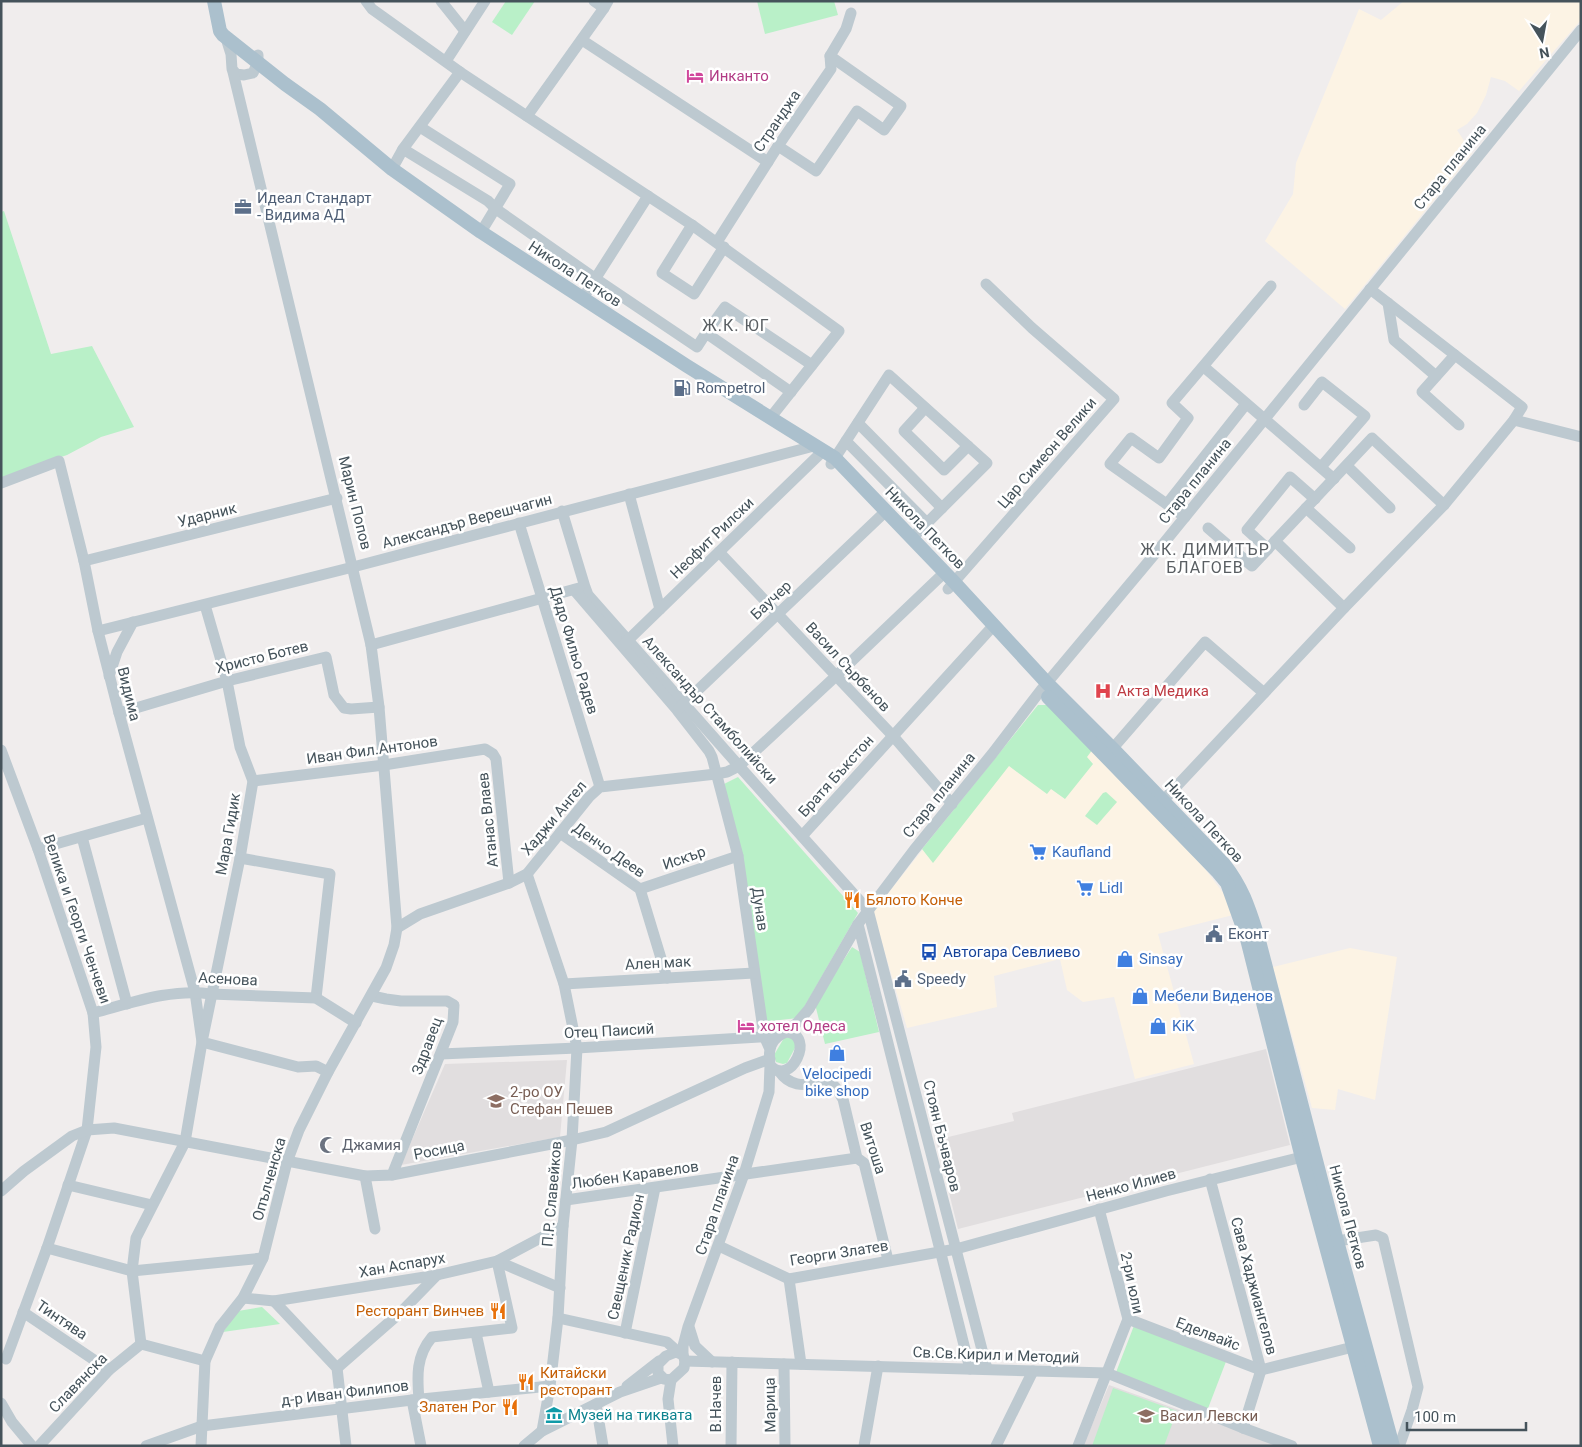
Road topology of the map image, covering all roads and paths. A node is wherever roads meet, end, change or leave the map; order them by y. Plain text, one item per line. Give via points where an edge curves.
1 (366, 1) edge
2 (441, 1) edge
3 (485, 1) edge
4 (602, 3) edge
5 (216, 7) edge
6 (851, 13) dead end
7 (1581, 30) edge
8 (466, 31) junction
9 (582, 40) junction
10 (247, 54) junction
11 (830, 56) junction
12 (446, 61) junction
13 (233, 72) junction
14 (460, 72) junction
15 (248, 74) junction
16 (238, 93) junction
17 (527, 116) junction
18 (420, 127) junction
19 (778, 146) junction
20 (403, 149) junction
21 (768, 162) junction
22 (392, 169) junction
23 (648, 196) junction
24 (496, 209) junction
25 (692, 224) junction
26 (481, 232) junction
27 (720, 245) junction
28 (596, 278) junction
29 (986, 284) dead end
30 (1271, 286) dead end
31 (1370, 289) junction
32 (583, 298) junction
33 (1388, 303) junction
34 (706, 333) junction
35 (1455, 355) junction
36 (812, 365) junction
37 (1204, 367) junction
38 (1436, 376) junction
39 (791, 392) junction
40 (1246, 404) junction
41 (1304, 405) dead end
42 (925, 408) junction
43 (771, 417) junction
44 (1264, 419) junction
45 (1514, 420) junction
46 (858, 423) junction
47 (1459, 425) dead end
48 (1581, 437) edge
49 (846, 441) junction
50 (968, 446) junction
51 (818, 448) junction
52 (790, 452) junction
53 (833, 461) junction
54 (1346, 466) junction
55 (1321, 467) junction
56 (803, 470) junction
57 (1334, 479) junction
58 (1, 483) edge
59 (629, 494) junction
60 (337, 498) junction
61 (1315, 499) junction
62 (1167, 504) junction
63 (1444, 505) junction
64 (942, 508) junction
65 (1306, 508) junction
66 (1390, 508) dead end
67 (562, 511) junction
68 (884, 514) junction
69 (1185, 517) junction
70 (519, 523) junction
71 (927, 523) junction
72 (1208, 528) dead end
73 (912, 538) junction
74 (1271, 545) junction
75 (1350, 548) dead end
76 (719, 552) junction
77 (84, 561) junction
78 (353, 567) junction
79 (946, 580) junction
80 (579, 588) junction
81 (542, 598) junction
82 (205, 604) junction
83 (1344, 608) junction
84 (660, 609) junction
85 (778, 615) junction
86 (132, 622) junction
87 (991, 629) junction
88 (98, 630) junction
89 (625, 644) junction
90 (371, 645) junction
91 (109, 676) junction
92 (836, 676) junction
93 (227, 681) junction
94 (1044, 687) junction
95 (1264, 693) junction
96 (379, 706) junction
97 (680, 707) junction
98 (118, 713) junction
99 (893, 736) junction
100 (1, 750) edge
101 (1110, 753) junction
102 (494, 754) joint
103 (742, 764) junction
104 (384, 765) junction
105 (716, 774) junction
106 (253, 781) junction
107 (600, 787) junction
108 (952, 804) junction
109 (1159, 805) junction
110 (147, 818) junction
111 (560, 834) junction
112 (82, 836) junction
113 (802, 836) junction
114 (38, 849) junction
115 (738, 856) junction
116 (240, 858) junction
117 (527, 874) junction
118 (509, 883) junction
119 (640, 889) junction
120 (868, 910) junction
121 (858, 924) junction
122 (397, 928) junction
123 (754, 973) junction
124 (667, 978) junction
125 (564, 984) junction
126 (195, 992) junction
127 (211, 994) junction
128 (372, 996) junction
129 (316, 998) junction
130 (127, 1004) junction
131 (808, 1009) junction
132 (93, 1013) junction
133 (356, 1023) junction
134 (782, 1034) junction
135 (764, 1036) junction
136 (799, 1040) junction
137 (202, 1042) junction
138 (577, 1048) junction
139 (441, 1054) junction
140 (794, 1064) junction
141 (775, 1065) junction
142 (328, 1072) junction
143 (794, 1083) junction
144 (87, 1130) junction
145 (572, 1140) junction
146 (185, 1142) junction
147 (1308, 1156) junction
148 (857, 1158) junction
149 (287, 1162) junction
150 (392, 1174) junction
151 (744, 1174) junction
152 (365, 1176) junction
153 (1210, 1180) junction
154 (68, 1185) junction
155 (655, 1188) junction
156 (1, 1191) edge
157 (566, 1200) junction
158 (152, 1205) junction
159 (1099, 1209) junction
160 (563, 1226) junction
161 (375, 1229) dead end
162 (1337, 1240) junction
163 (719, 1246) junction
164 (47, 1248) junction
165 (956, 1248) junction
166 (940, 1252) junction
167 (264, 1258) junction
168 (888, 1260) junction
169 (497, 1261) junction
170 (132, 1271) junction
171 (437, 1275) junction
172 (789, 1279) junction
173 (560, 1288) junction
174 (243, 1298) junction
175 (274, 1301) junction
176 (23, 1312) junction
177 (558, 1318) junction
178 (1128, 1319) junction
179 (688, 1327) junction
180 (476, 1333) junction
181 (625, 1333) junction
182 (141, 1344) junction
183 (1359, 1345) junction
184 (674, 1355) junction
185 (6, 1358) dead end
186 (205, 1361) junction
187 (712, 1362) junction
188 (732, 1362) junction
189 (784, 1364) junction
190 (801, 1364) junction
191 (878, 1366) junction
192 (337, 1368) junction
193 (970, 1369) junction
194 (987, 1369) junction
195 (109, 1370) junction
196 (1262, 1370) junction
197 (1034, 1371) junction
198 (1108, 1373) junction
199 (666, 1379) junction
200 (550, 1386) junction
201 (489, 1392) junction
202 (620, 1392) junction
203 (416, 1400) junction
204 (1, 1403) edge
205 (596, 1404) junction
206 (342, 1409) junction
207 (202, 1426) junction
208 (1243, 1428) junction
209 (542, 1432) junction
210 (525, 1445) edge
211 (32, 1446) edge
212 (39, 1446) edge
213 (146, 1446) edge
214 (201, 1446) edge
215 (346, 1446) edge
216 (421, 1446) edge
217 (603, 1446) edge
218 (674, 1446) edge
219 (731, 1446) edge
220 (785, 1446) edge
221 (864, 1446) edge
222 (996, 1446) edge
223 (1078, 1446) edge
224 (1292, 1446) edge
225 (1380, 1446) edge
226 (1395, 1446) edge

1 - 12 street
2 - 8 street
3 - 8 street
4 - 9 street
5 - 10 main road, Никола Петков via 226,28
5 - 10 main road, Никола Петков via 220,31
6 - 11 street, Странджа via 846,29
7 - 31 street, Стара планина
8 - 12 street
9 - 17 street
9 - 21 street
10 - 13 street, Марин Попов
10 - 15 street via 253,73
10 - 22 main road, Никола Петков via 289,79
11 - 19 street, Странджа via 831,69
11 - 19 street via 901,106 884,130 857,111 816,171
12 - 14 street
13 - 15 street
13 - 16 street, Марин Попов
14 - 17 street
14 - 18 street
15 - 16 street
16 - 60 street, Марин Попов
17 - 23 street
18 - 20 street
18 - 24 street via 510,184
19 - 21 street, Странджа
20 - 22 street
20 - 24 street
21 - 27 street, Странджа
22 - 26 main road, Никола Петков
23 - 25 street
23 - 28 street
24 - 26 street
24 - 28 street
25 - 27 street
25 - 27 street, Странджа via 662,274 694,294
26 - 32 main road, Никола Петков
27 - 36 street via 839,331
28 - 32 street
28 - 34 street via 698,347
29 - 79 street, Цар Симеон Велики via 1114,399
30 - 37 street
31 - 33 street
31 - 44 street, Стара планина
32 - 43 main road, Никола Петков
33 - 35 street
33 - 38 street via 1394,340
34 - 36 street via 725,307
34 - 39 street
35 - 38 street
35 - 45 street via 1522,407
36 - 39 street
37 - 40 street
37 - 62 street via 1172,404 1188,418 1159,458 1131,438 1110,464
38 - 47 street via 1422,392
39 - 43 street
40 - 44 street
40 - 62 street
41 - 55 street via 1322,382 1364,416
42 - 46 street via 889,376
42 - 50 street
42 - 50 street via 904,431 944,470
43 - 51 main road, Никола Петков
44 - 55 street
44 - 69 street, Стара планина
45 - 48 street
45 - 63 street
46 - 49 street
46 - 64 street
49 - 53 street
49 - 71 street
50 - 64 street via 987,463
51 - 52 street, Александър Верешчагин
51 - 53 main road, Никола Петков
51 - 56 street, Неофит Рилски
52 - 56 street via 801,460
52 - 59 street, Александър Верешчагин
53 - 68 main road, Никола Петков
54 - 57 street
54 - 63 street via 1372,438
54 - 66 street
55 - 57 street
56 - 76 street, Неофит Рилски
57 - 61 street
58 - 77 street, Видима via 59,461
59 - 67 street, Александър Верешчагин
59 - 84 street
60 - 77 street, Ударник
60 - 78 street, Марин Попов
61 - 65 street
61 - 74 street via 1290,477 1247,530
62 - 69 street
63 - 83 street
64 - 71 street
65 - 74 street
65 - 75 street
67 - 70 street, Александър Верешчагин
67 - 80 street, Александър Стамболийски
68 - 73 main road, Никола Петков
68 - 79 main road, Никола Петков
68 - 85 street, Баучер
69 - 94 street, Стара планина
70 - 78 street, Александър Верешчагин
70 - 81 street, Дядо Фильо Радев
71 - 73 street
72 - 74 street via 1252,566
73 - 79 main road, Никола Петков
74 - 83 street
76 - 84 street, Неофит Рилски
76 - 85 street, Васил Сърбенов
77 - 88 street, Видима
78 - 82 street, Александър Верешчагин
78 - 90 street, Марин Попов
79 - 87 main road, Никола Петков
79 - 92 street, Цар Симеон Велики
80 - 81 street
80 - 89 street, Александър Стамболийски via 588,595
81 - 90 street
81 - 107 street, Дядо Фильо Радев
82 - 86 street, Александър Верешчагин
82 - 93 street, Мара Гидик
83 - 95 street
84 - 89 street, Неофит Рилски
85 - 92 street, Васил Сърбенов
85 - 97 street, Баучер
86 - 88 street, Александър Верешчагин
86 - 91 street
87 - 94 main road, Никола Петков
87 - 99 street, Братя Бъкстон
88 - 91 street, Видима
89 - 97 street, Александър Стамболийски
90 - 96 street, Марин Попов
91 - 98 street, Видима
92 - 99 street, Васил Сърбенов
92 - 103 street, Цар Симеон Велики
93 - 96 street, Христо Ботев via 326,657 334,695 344,708
93 - 98 street, Христо Ботев
93 - 106 street, Мара Гидик via 240,746
94 - 101 main road, Никола Петков
94 - 108 street, Стара планина
95 - 101 street via 1205,642
95 - 109 street
96 - 104 street, Марин Попов
97 - 103 street, Александър Стамболийски
97 - 105 street, Александър Стамболийски via 709,751
98 - 110 street, Видима
99 - 108 street, Васил Сърбенов
99 - 113 street, Братя Бъкстон
100 - 114 street, Велика и Георги Ченчеви
101 - 109 main road, Никола Петков
102 - 104 street, Иван Фил.Антонов via 485,750
102 - 118 street, Атанас Влаев
103 - 105 street, Хаджи Ангел
103 - 113 street, Александър Стамболийски
104 - 106 street, Иван Фил.Антонов
104 - 122 street, Марин Попов
105 - 107 street, Хаджи Ангел
105 - 115 street, Дунав
106 - 116 street, Мара Гидик
107 - 111 street, Хаджи Ангел
108 - 120 street, Стара планина
109 - 147 main road, Никола Петков via 1227,883 1247,939
110 - 112 street
110 - 126 street, Видима
111 - 117 street, Хаджи Ангел
111 - 119 street, Денчо Деев
112 - 114 street
112 - 130 street
113 - 120 street, Александър Стамболийски
114 - 132 street, Велика и Георги Ченчеви
115 - 119 street, Искър
115 - 123 street, Дунав
116 - 127 street, Мара Гидик
116 - 129 street via 330,874
117 - 118 street, Хаджи Ангел
117 - 125 street, П.Р. Славейков
118 - 122 street, Хаджи Ангел via 420,914
119 - 124 street, Денчо Деев
120 - 121 street, Стара планина
120 - 165 street, Стоян Бъчваров
121 - 131 street, Стара планина
121 - 166 street, Стоян Бъчваров
122 - 128 street, Опълченска via 386,968
123 - 124 street, Ален мак
123 - 135 street, Дунав
124 - 125 street, Ален мак
125 - 138 street, П.Р. Славейков
126 - 127 street, Асенова
126 - 130 street, Асенова
126 - 137 street, Мара Гидик
127 - 129 street, Асенова
127 - 137 street, Мара Гидик
128 - 133 street, Опълченска
128 - 139 street, Здравец via 452,1003 453,1022
129 - 133 street, Асенова
130 - 132 street, Асенова
131 - 134 street, Стара планина
131 - 136 street, Стара планина
132 - 144 street, Велика и Георги Ченчеви via 96,1047
133 - 142 street, Опълченска
134 - 135 street, Отец Паисий
134 - 136 street via 796,1035
134 - 141 street, Стара планина
135 - 138 street, Отец Паисий
135 - 141 street, Дунав
136 - 140 street, Стара планина via 800,1050
137 - 142 street via 298,1067 316,1066
137 - 146 street, Мара Гидик
138 - 139 street, Отец Паисий
138 - 145 street, П.Р. Славейков
139 - 150 street, Здравец
140 - 141 street via 791,1068
140 - 143 street
141 - 143 street via 785,1078
141 - 145 street, Росица via 744,1068 618,1128
141 - 151 street, Стара планина
142 - 149 street, Опълченска
143 - 148 street, Витоша via 835,1086 842,1100
144 - 146 street, Росица via 114,1128
144 - 154 street, Велика и Георги Ченчеви
144 - 156 street, Росица via 72,1136
145 - 150 street, Росица
145 - 157 street, П.Р. Славейков
146 - 149 street, Росица
146 - 158 street, Мара Гидик
147 - 153 street, Ненко Илиев
147 - 162 main road, Никола Петков
147 - 183 main road, Никола Петков
148 - 151 street, Любен Каравелов
148 - 168 street, Витоша via 864,1163
149 - 152 street, Росица
149 - 167 street, Опълченска
150 - 152 street, Росица
151 - 155 street, Любен Каравелов
151 - 163 street, Стара планина
152 - 161 street
153 - 159 street, Ненко Илиев
153 - 196 street, Сава Хаджиангелов
154 - 158 street
154 - 164 street, Велика и Георги Ченчеви
155 - 157 street, Любен Каравелов
155 - 181 street, Свещеник Радион
157 - 160 street, П.Р. Славейков
158 - 170 street, Мара Гидик via 136,1238
159 - 165 street, Ненко Илиев
159 - 178 street, 2-ри юли
160 - 169 street, Хан Аспарух
160 - 173 street, П.Р. Славейков
162 - 183 main road, Никола Петков
162 - 226 street via 1376,1235 1383,1238 1418,1387 1400,1444
163 - 172 street, Георги Златев
163 - 179 street, Стара планина
164 - 170 street
164 - 176 street, Велика и Георги Ченчеви
165 - 166 street, Ненко Илиев
165 - 194 street, Стоян Бъчваров
166 - 168 street, Георги Златев
166 - 193 street, Стоян Бъчваров
167 - 170 street
167 - 174 street, Опълченска
168 - 172 street, Георги Златев
169 - 171 street, Хан Аспарух
169 - 173 street
169 - 180 street via 512,1328
170 - 182 street, Мара Гидик
171 - 175 street, Хан Аспарух
171 - 192 street via 401,1312
172 - 190 street
173 - 177 street, П.Р. Славейков
174 - 175 street, Хан Аспарух
174 - 186 street, Опълченска via 220,1327
175 - 192 street
176 - 185 street, Велика и Георги Ченчеви
176 - 195 street, Тинтява
177 - 181 street, Св.Св.Кирил и Методий
177 - 200 street, П.Р. Славейков
178 - 196 street, Еделвайс
178 - 198 street, 2-ри юли
179 - 184 street, Стара планина
179 - 187 street via 695,1346
180 - 201 street
180 - 203 street via 432,1337 418,1366
181 - 184 street, Св.Св.Кирил и Методий via 667,1342
182 - 186 street
182 - 195 street, Славянска
183 - 196 street
183 - 225 main road, Никола Петков
183 - 226 main road, Никола Петков
184 - 187 street, Св.Св.Кирил и Методий
184 - 199 street via 657,1369
184 - 199 street via 684,1368
184 - 202 street, Стара планина
186 - 207 street, Опълченска
187 - 188 street, Св.Св.Кирил и Методий
188 - 189 street, Св.Св.Кирил и Методий
188 - 219 street, В.Начев
189 - 190 street, Св.Св.Кирил и Методий
189 - 220 street, Марица
190 - 191 street, Св.Св.Кирил и Методий
191 - 193 street, Св.Св.Кирил и Методий
191 - 221 street
192 - 206 street
193 - 194 street, Св.Св.Кирил и Методий
194 - 197 street, Св.Св.Кирил и Методий
195 - 212 street, Славянска
196 - 208 street, Сава Хаджиангелов
197 - 198 street, Св.Св.Кирил и Методий
197 - 222 street
198 - 208 street, Св.Св.Кирил и Методий
198 - 223 street, 2-ри юли
199 - 202 street, Стара планина
199 - 218 street
200 - 201 street, д-р Иван Филипов
200 - 209 street, П.Р. Славейков
201 - 203 street, д-р Иван Филипов
202 - 205 street, Стара планина
203 - 206 street, д-р Иван Филипов
203 - 216 street
204 - 211 street
205 - 209 street, Стара планина
205 - 217 street
206 - 207 street, д-р Иван Филипов
206 - 215 street
207 - 213 street, д-р Иван Филипов
207 - 214 street, Опълченска
208 - 224 street, Св.Св.Кирил и Методий
209 - 210 street, Стара планина

